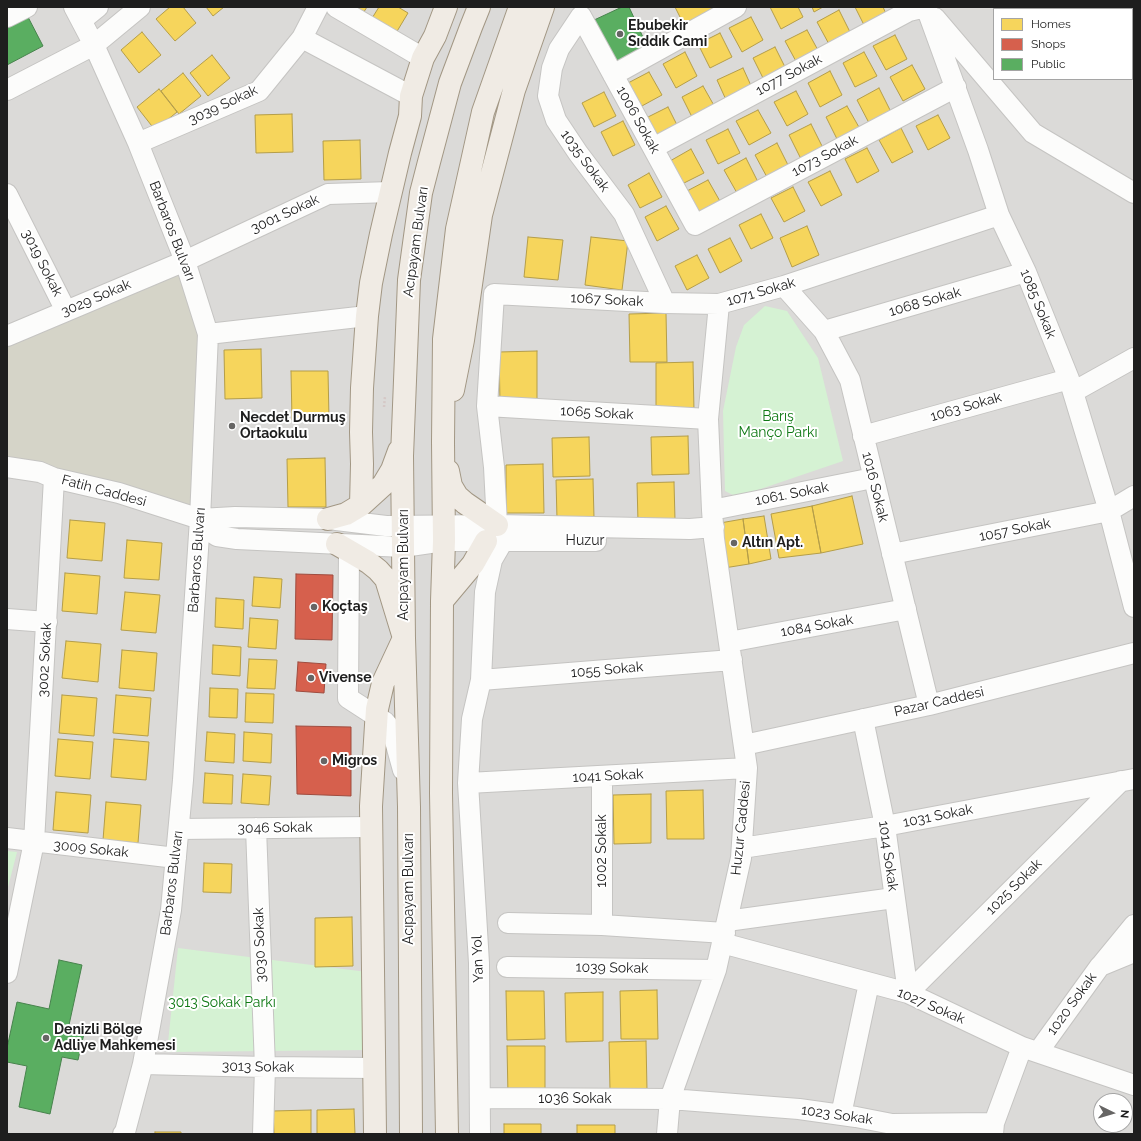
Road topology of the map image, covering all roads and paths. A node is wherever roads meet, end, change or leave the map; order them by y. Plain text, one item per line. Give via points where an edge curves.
1 (27, 7) edge
2 (98, 7) edge
3 (140, 7) edge
4 (318, 7) edge
5 (336, 7) edge
6 (446, 7) edge
7 (479, 7) edge
8 (520, 7) edge
9 (543, 7) edge
10 (736, 7) edge
11 (926, 7) edge
12 (78, 14) edge
13 (581, 16) joint
14 (7, 17) edge
15 (302, 38) junction
16 (94, 45) junction
17 (423, 58) junction
18 (613, 75) junction
19 (993, 81) edge
20 (956, 87) junction
21 (7, 90) edge
22 (411, 96) junction
23 (138, 143) junction
24 (653, 148) junction
25 (391, 192) junction
26 (1134, 193) edge
27 (7, 194) edge
28 (999, 215) junction
29 (13, 219) edge
30 (695, 225) joint
31 (185, 261) junction
32 (1026, 272) junction
33 (784, 286) junction
34 (664, 303) junction
35 (719, 304) junction
36 (66, 310) junction
37 (367, 316) junction
38 (824, 331) junction
39 (208, 334) junction
40 (7, 336) edge
41 (1134, 358) edge
42 (1071, 385) junction
43 (487, 406) junction
44 (708, 419) junction
45 (862, 436) junction
46 (443, 442) junction
47 (402, 443) junction
48 (7, 466) edge
49 (54, 478) junction
50 (873, 478) junction
51 (1134, 496) edge
52 (361, 505) junction
53 (1109, 511) junction
54 (200, 519) junction
55 (328, 520) junction
56 (713, 526) junction
57 (444, 533) junction
58 (403, 536) junction
59 (495, 536) junction
60 (343, 547) junction
61 (892, 554) junction
62 (442, 601) junction
63 (1134, 607) edge
64 (906, 610) junction
65 (7, 619) edge
66 (47, 622) junction
67 (404, 638) junction
68 (731, 651) junction
69 (1134, 654) edge
70 (481, 680) junction
71 (929, 705) junction
72 (376, 716) junction
73 (863, 719) junction
74 (744, 745) junction
75 (747, 768) junction
76 (602, 776) junction
77 (1127, 780) edge
78 (468, 783) junction
79 (408, 785) junction
80 (885, 826) junction
81 (371, 827) junction
82 (256, 828) junction
83 (178, 829) junction
84 (7, 838) edge
85 (34, 842) junction
86 (742, 848) junction
87 (176, 858) junction
88 (894, 898) junction
89 (508, 923) dead end
90 (602, 925) junction
91 (1134, 925) edge
92 (725, 933) junction
93 (1134, 952) edge
94 (1100, 966) junction
95 (507, 967) dead end
96 (716, 970) junction
97 (7, 973) edge
98 (869, 983) junction
99 (908, 993) junction
100 (1030, 1050) junction
101 (143, 1064) junction
102 (265, 1067) junction
103 (374, 1068) junction
104 (1134, 1085) edge
105 (480, 1098) junction
106 (670, 1099) junction
107 (847, 1122) edge
108 (994, 1129) edge
109 (125, 1133) edge
110 (263, 1134) edge
111 (375, 1134) edge
112 (411, 1134) edge
113 (447, 1134) edge
114 (480, 1134) edge
115 (667, 1134) edge

1 - 14 street
2 - 12 street
3 - 16 street
4 - 15 street, 3039 Sokak
5 - 17 street
6 - 17 main road
7 - 47 main road, Acıpayam Bulvarı via 450,82 421,193 409,280
8 - 46 main road via 483,112 457,230 444,339
9 - 46 main road via 514,90 481,215 463,340
10 - 18 street
11 - 19 street
11 - 20 street, 1085 Sokak
11 - 24 street, 1077 Sokak via 909,11
12 - 16 street, Barbaros Bulvarı
13 - 18 street, 1006 Sokak
13 - 34 street, 1035 Sokak via 559,49 552,68 548,96 556,120 624,214
15 - 22 street
15 - 23 street, 3039 Sokak via 259,91
16 - 21 street
16 - 23 street, Barbaros Bulvarı
17 - 22 main road
18 - 24 street, 1006 Sokak
19 - 26 street via 1033,133
20 - 28 street, 1085 Sokak
20 - 30 street, 1073 Sokak
22 - 25 main road via 410,116
23 - 31 street, Barbaros Bulvarı
24 - 30 street, 1006 Sokak
25 - 31 street, 3001 Sokak via 328,194
25 - 37 main road via 371,283
27 - 29 street, 3019 Sokak
28 - 32 street, 1085 Sokak
28 - 33 street, 1071 Sokak
29 - 36 street, 3019 Sokak
31 - 36 street, 3029 Sokak
31 - 39 street, Barbaros Bulvarı
32 - 38 street, 1068 Sokak
32 - 42 street, 1085 Sokak
33 - 35 street, 1071 Sokak
33 - 38 street, 1016 Sokak
34 - 35 street, 1067 Sokak
34 - 43 street, 1067 Sokak via 494,294
35 - 44 street, 1071 Sokak
36 - 40 street, 3029 Sokak
37 - 39 street
37 - 52 main road via 362,388
38 - 45 street, 1016 Sokak via 850,380
39 - 54 street, Barbaros Bulvarı
41 - 42 street, 1063 Sokak
42 - 45 street, 1063 Sokak
42 - 53 street, 1085 Sokak
43 - 44 street, 1065 Sokak
43 - 59 street via 494,466
44 - 56 street, 1071 Sokak
45 - 50 street, 1016 Sokak
46 - 57 main road
46 - 59 main road via 451,486 457,496
47 - 52 main road via 392,470 383,485
47 - 58 main road, Acıpayam Bulvarı
48 - 49 street, Fatih Caddesi via 40,472
49 - 54 street, Fatih Caddesi via 119,493
49 - 66 street, 3002 Sokak
50 - 56 street, 1061. Sokak
50 - 61 street, 1016 Sokak
51 - 53 street, 1057 Sokak
52 - 55 main road
53 - 61 street, 1057 Sokak
53 - 63 street, 1085 Sokak
54 - 55 street via 235,517
54 - 60 street via 208,530 217,536
54 - 83 street, Barbaros Bulvarı
55 - 58 street via 386,526
56 - 59 street, Huzur via 690,529 602,528
56 - 68 street, Huzur Caddesi
57 - 58 street, Huzur
57 - 59 street, Huzur
57 - 62 main road
58 - 60 street
58 - 67 main road, Acıpayam Bulvarı
59 - 62 main road
59 - 70 street, Yan Yol via 485,592
60 - 67 main road via 368,562 386,579
60 - 72 street via 348,698
61 - 64 street, 1016 Sokak
62 - 113 main road via 441,808
64 - 68 street, 1084 Sokak
64 - 71 street, 1016 Sokak
65 - 66 street
66 - 85 street, 3002 Sokak
67 - 72 main road via 383,683
67 - 79 main road, Acıpayam Bulvarı
68 - 70 street, 1055 Sokak
68 - 74 street, Huzur Caddesi
69 - 71 street, Pazar Caddesi
70 - 78 street, Yan Yol via 472,719
71 - 73 street, Pazar Caddesi
72 - 79 street via 392,730
72 - 81 main road
73 - 74 street, Pazar Caddesi
73 - 80 street, 1014 Sokak
74 - 75 street, Huzur Caddesi
75 - 76 street, 1041 Sokak
75 - 86 street, Huzur Caddesi
76 - 78 street, 1041 Sokak
76 - 90 street, 1002 Sokak
77 - 80 street, 1031 Sokak
77 - 99 street, 1025 Sokak
78 - 105 street, Yan Yol via 479,963
79 - 112 main road, Acıpayam Bulvarı
80 - 86 street, 1031 Sokak
80 - 88 street, 1014 Sokak
81 - 82 street, 3046 Sokak
81 - 103 main road
82 - 83 street, 3046 Sokak
82 - 102 street, 3030 Sokak
83 - 87 street, Barbaros Bulvarı
84 - 85 street, 3009 Sokak
85 - 87 street, 3009 Sokak
85 - 97 street, 3002 Sokak
86 - 92 street, Huzur Caddesi
87 - 101 street, Barbaros Bulvarı via 171,910
88 - 92 street
88 - 99 street, 1014 Sokak
89 - 90 street
90 - 92 street
91 - 94 street
92 - 96 street, Huzur Caddesi
92 - 98 street, 1027 Sokak
93 - 94 street, 1020 Sokak
94 - 100 street, 1020 Sokak
95 - 96 street, 1039 Sokak
96 - 106 street, Huzur Caddesi
98 - 99 street, 1027 Sokak
98 - 107 street
99 - 100 street, 1027 Sokak
100 - 104 street, 1027 Sokak
100 - 108 street, 1020 Sokak
101 - 102 street, 3013 Sokak
101 - 109 street, Barbaros Bulvarı
102 - 103 street, 3013 Sokak
102 - 110 street, 3030 Sokak
103 - 111 main road
105 - 106 street, 1036 Sokak
105 - 114 street, Yan Yol
106 - 107 street, 1023 Sokak via 799,1110
106 - 115 street, Huzur Caddesi
107 - 108 street, 1023 Sokak

